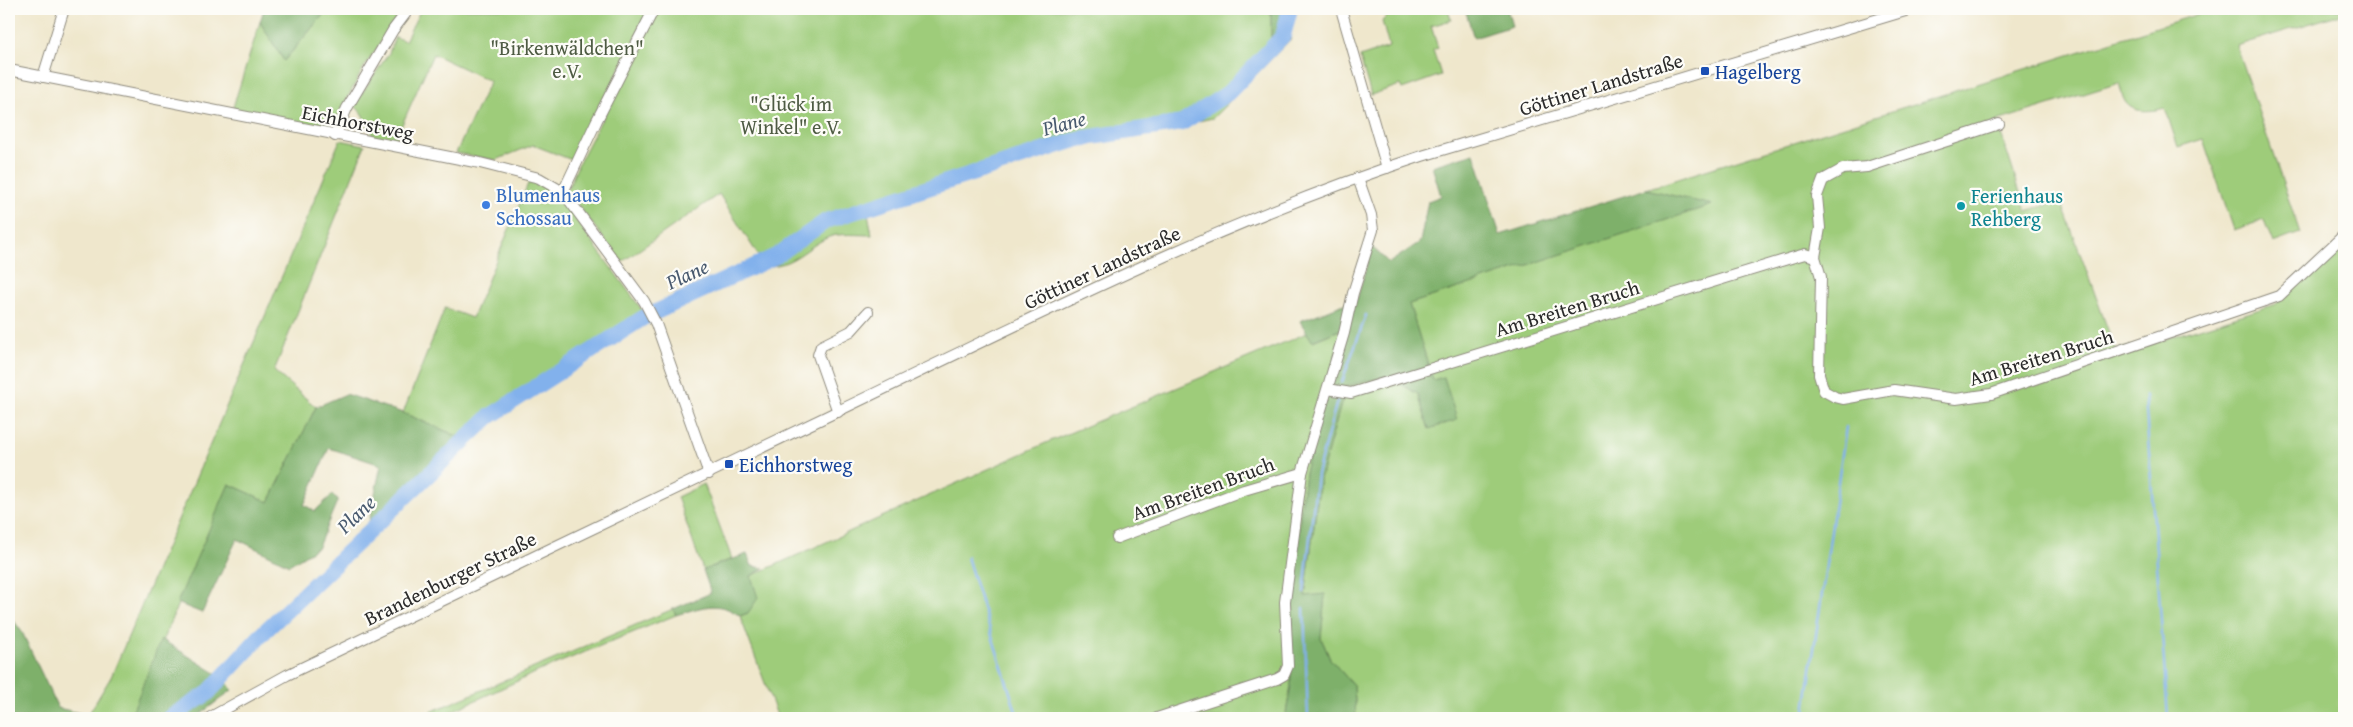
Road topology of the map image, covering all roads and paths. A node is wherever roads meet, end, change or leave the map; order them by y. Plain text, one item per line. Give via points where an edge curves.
1 (64, 9) edge
2 (410, 9) edge
3 (654, 9) edge
4 (1341, 9) edge
5 (1912, 9) edge
6 (9, 70) edge
7 (42, 78) junction
8 (1999, 124) dead end
9 (335, 136) junction
10 (1387, 168) junction
11 (1358, 178) junction
12 (563, 192) junction
13 (2344, 235) edge
14 (1816, 257) junction
15 (868, 312) dead end
16 (1328, 389) junction
17 (838, 412) junction
18 (1302, 473) junction
19 (709, 474) junction
20 (1117, 538) dead end
21 (209, 718) edge
22 (1157, 718) edge

1 - 7 street
2 - 9 street via 347,108
3 - 12 street
4 - 10 street
5 - 10 street, Göttiner Landstraße
6 - 7 street, Eichhorstweg
7 - 9 street, Eichhorstweg
8 - 14 street, Am Breiten Bruch via 1867,167 1827,176 1819,186 1817,196 1820,228
9 - 12 street, Eichhorstweg via 522,172
10 - 11 street, Göttiner Landstraße
11 - 16 street, Am Breiten Bruch via 1373,230
11 - 17 street, Göttiner Landstraße via 1180,249
12 - 19 street, Eichhorstweg via 644,301 656,324
13 - 14 street, Am Breiten Bruch via 2279,296 1991,394 1967,399 1894,390 1843,398 1824,391 1819,375 1821,277
14 - 16 street, Am Breiten Bruch via 1805,254 1791,258 1351,393
15 - 17 street via 851,331 821,346 818,355
16 - 18 street, Am Breiten Bruch
17 - 19 street, Göttiner Landstraße
18 - 20 street, Am Breiten Bruch via 1244,490
18 - 22 street, Am Breiten Bruch via 1287,579 1285,628 1288,666 1284,675
19 - 21 street, Brandenburger Straße via 287,675

